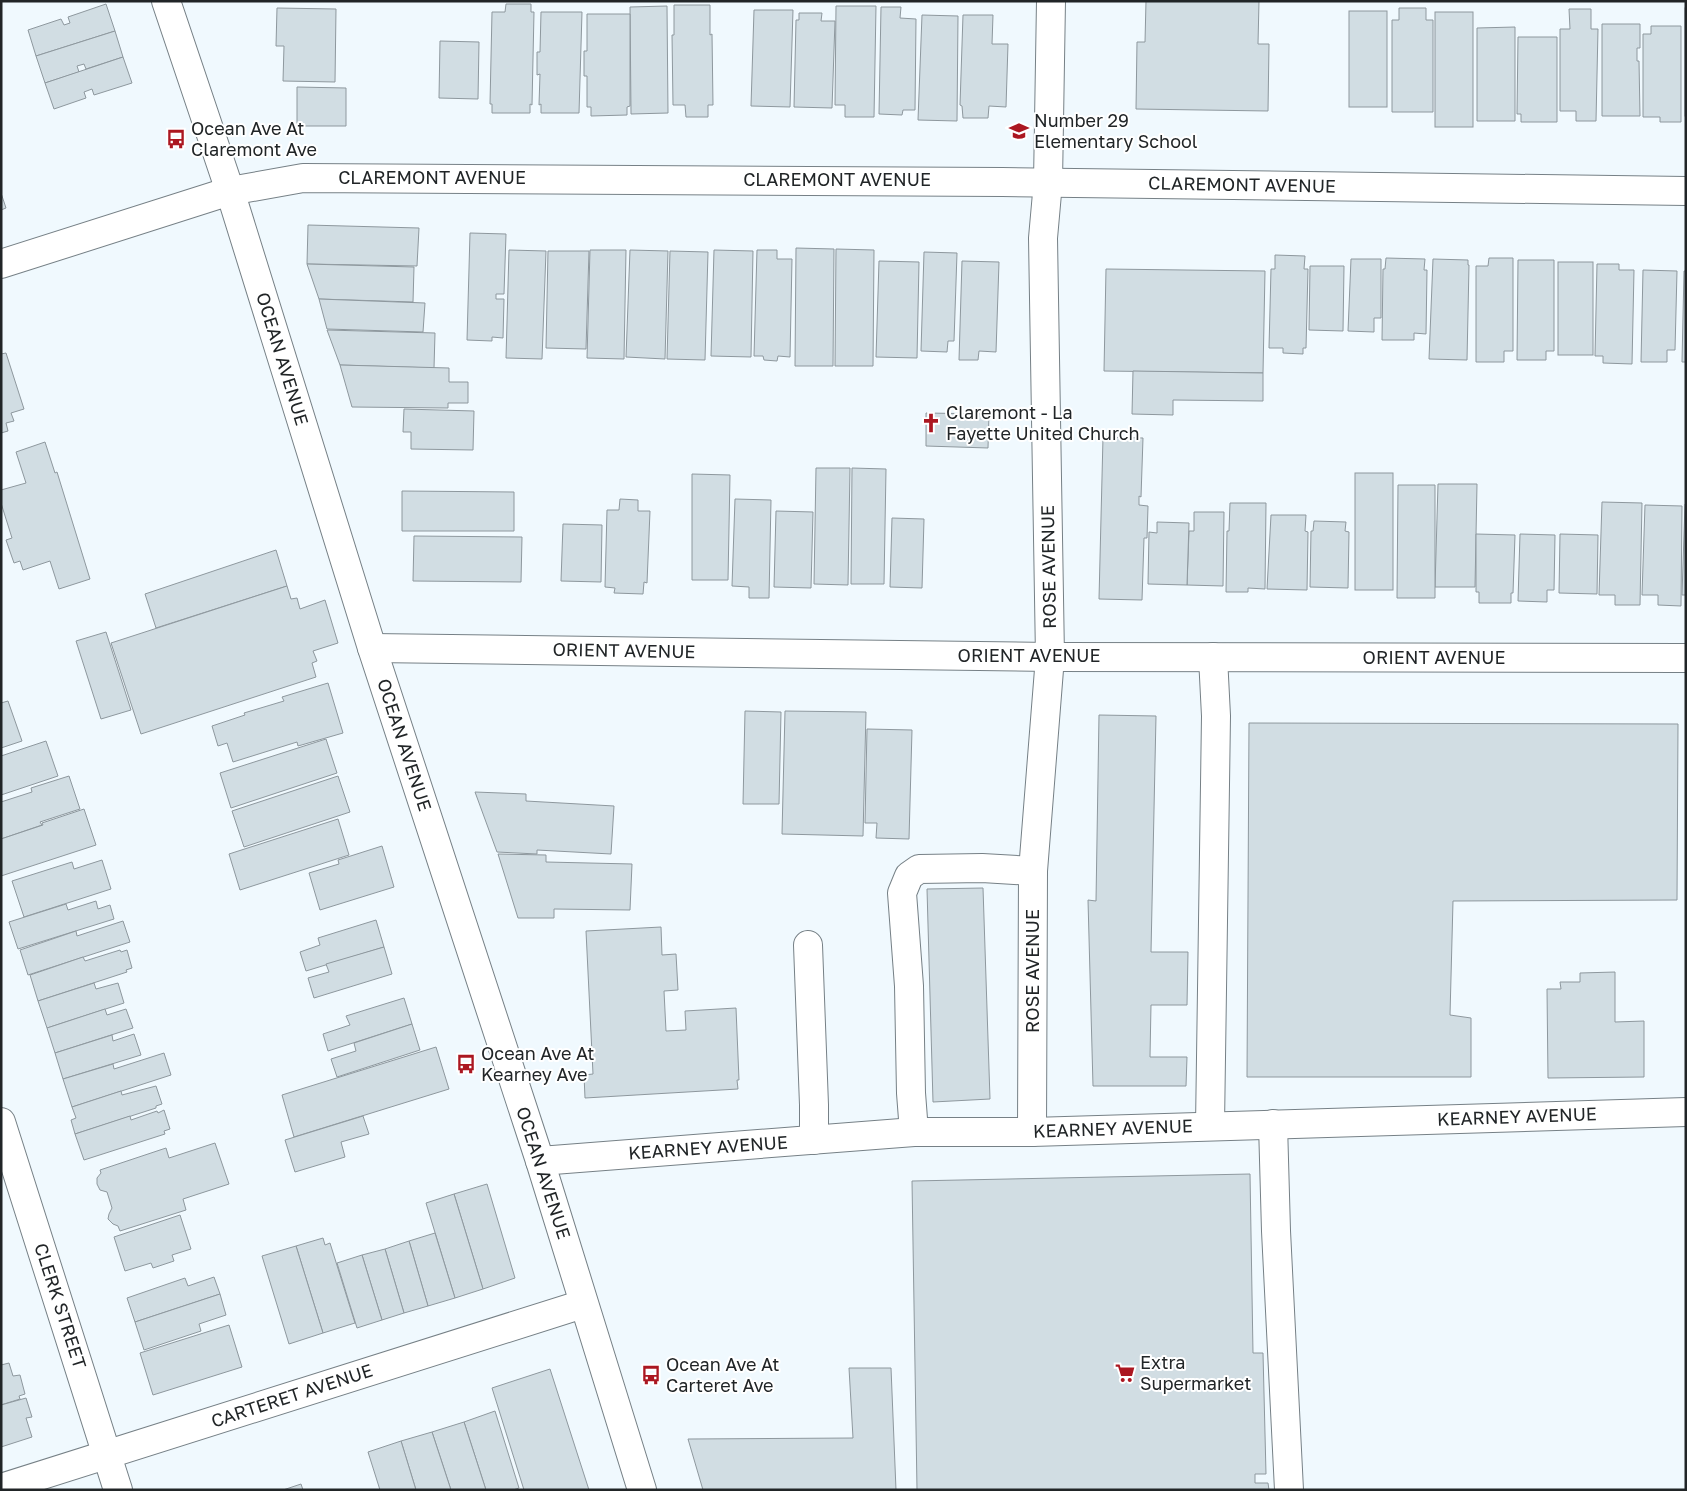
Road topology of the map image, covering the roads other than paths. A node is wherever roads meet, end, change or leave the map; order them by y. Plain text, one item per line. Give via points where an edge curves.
1 (166, 1) edge
2 (1051, 1) edge
3 (1048, 182) junction
4 (230, 191) junction
5 (1686, 191) edge
6 (1, 264) edge
7 (372, 648) junction
8 (1050, 657) junction
9 (1213, 657) junction
10 (1686, 658) edge
11 (1033, 871) junction
12 (808, 944) dead end
13 (1686, 1112) edge
14 (1, 1122) edge
15 (1273, 1124) junction
16 (1210, 1126) junction
17 (914, 1132) junction
18 (1032, 1132) junction
19 (814, 1140) junction
20 (540, 1161) junction
21 (584, 1304) junction
22 (107, 1454) junction
23 (1, 1488) edge
24 (118, 1490) edge
25 (642, 1490) edge
26 (1289, 1490) edge

1 - 4 street, OCEAN AVENUE
2 - 3 street, ROSE AVENUE
3 - 4 street, CLAREMONT AVENUE via 303,178
3 - 5 street, CLAREMONT AVENUE
3 - 8 street, ROSE AVENUE via 1043,238
4 - 6 street, CLAREMONT AVENUE
4 - 7 street, OCEAN AVENUE
7 - 8 street, ORIENT AVENUE
7 - 20 street, OCEAN AVENUE
8 - 9 street, ORIENT AVENUE
8 - 11 street, ROSE AVENUE
9 - 10 street, ORIENT AVENUE
9 - 16 street via 1216,716
11 - 17 street via 919,869 909,876 902,893
11 - 18 street, ROSE AVENUE
12 - 19 street
13 - 15 street, KEARNEY AVENUE
14 - 22 street, CLERK STREET
15 - 16 street, KEARNEY AVENUE
15 - 26 street
16 - 18 street, KEARNEY AVENUE
17 - 18 street, KEARNEY AVENUE
17 - 19 street, KEARNEY AVENUE
19 - 20 street, KEARNEY AVENUE
20 - 21 street, OCEAN AVENUE
21 - 22 street, CARTERET AVENUE
21 - 25 street, OCEAN AVENUE
22 - 23 street, CARTERET AVENUE
22 - 24 street, CLERK STREET

